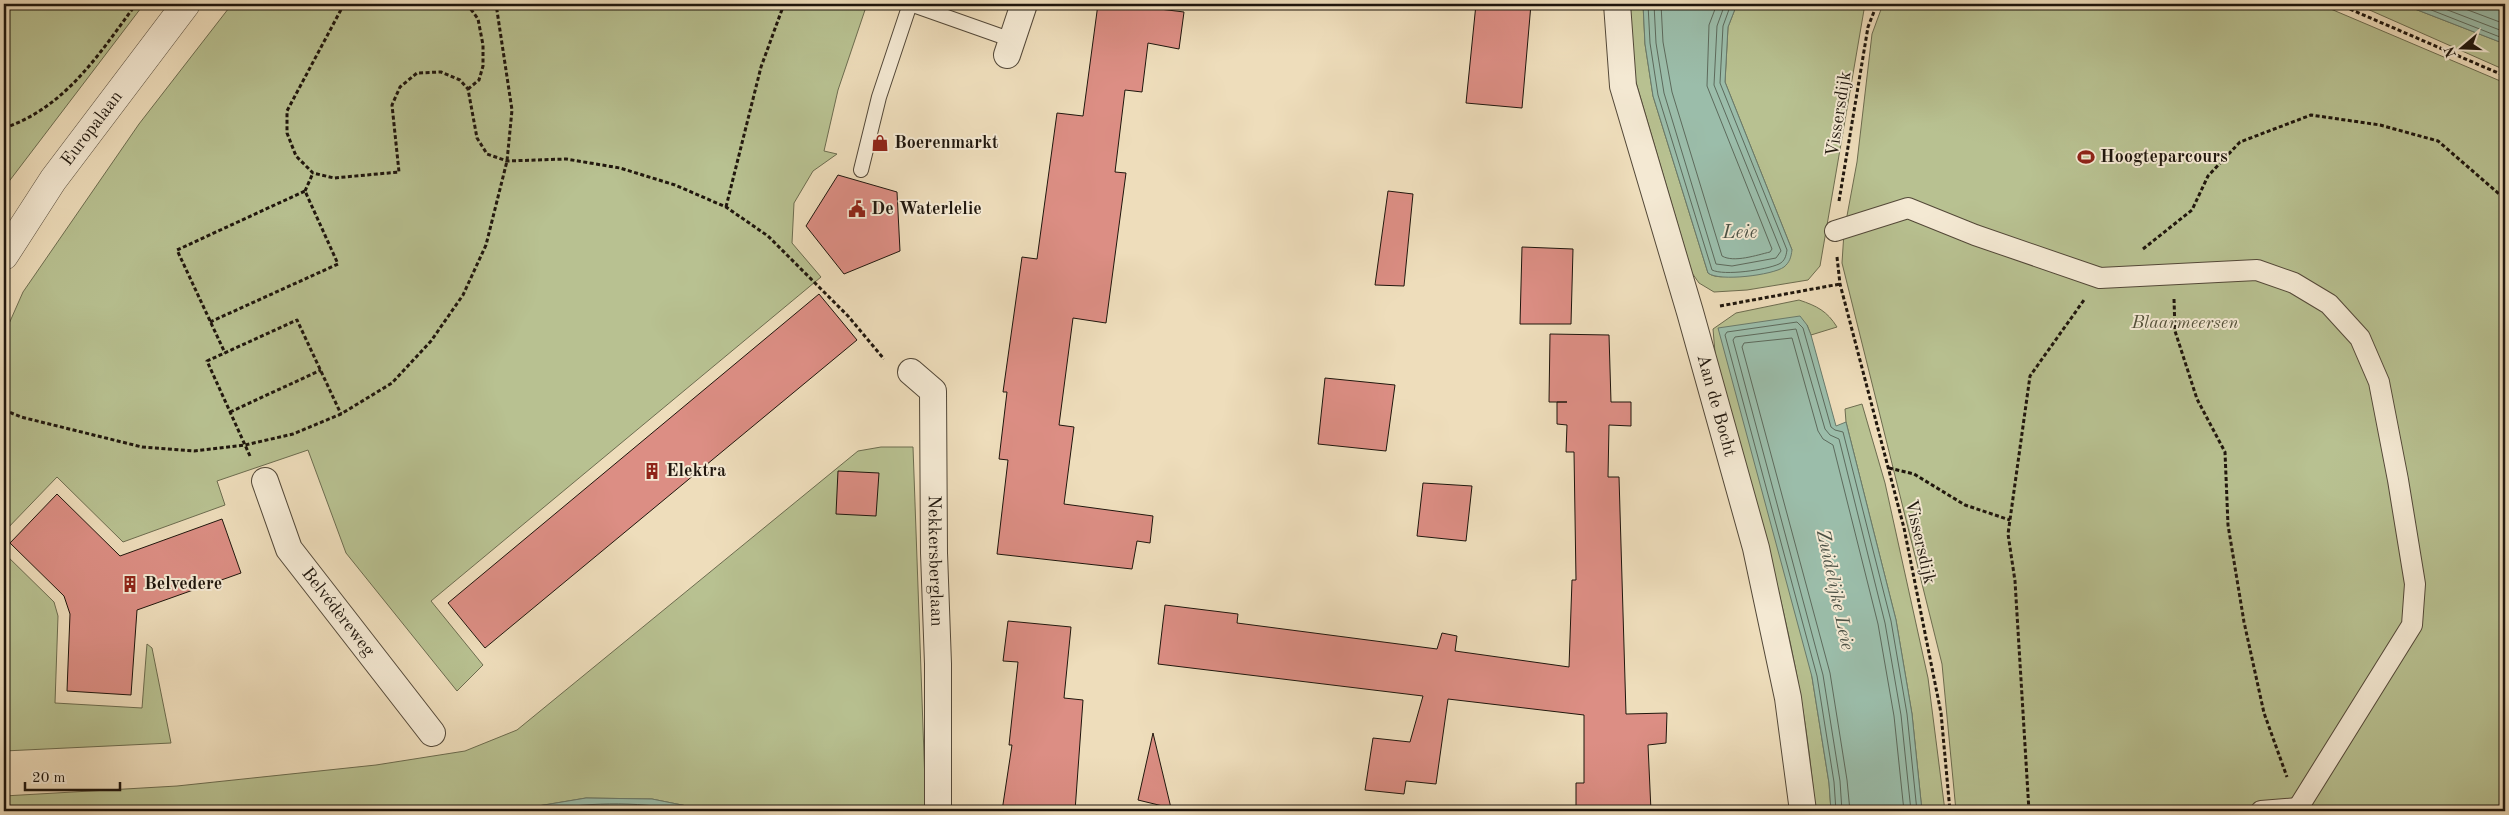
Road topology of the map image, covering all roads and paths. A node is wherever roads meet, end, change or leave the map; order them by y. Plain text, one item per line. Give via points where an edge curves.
1 (136, 4) edge
2 (186, 4) edge
3 (344, 4) edge
4 (467, 4) edge
5 (496, 4) edge
6 (784, 4) edge
7 (910, 4) edge
8 (1024, 4) edge
9 (1617, 4) edge
10 (1877, 4) edge
11 (2338, 4) edge
12 (1010, 47) joint
13 (2505, 76) edge
14 (468, 89) junction
15 (4, 128) edge
16 (507, 161) junction
17 (861, 170) dead end
18 (313, 172) junction
19 (305, 191) junction
20 (2505, 199) edge
21 (726, 207) junction
22 (1835, 230) joint
23 (4, 256) edge
24 (2172, 274) junction
25 (2100, 278) junction
26 (1690, 312) junction
27 (210, 322) junction
28 (225, 353) junction
29 (321, 370) junction
30 (911, 372) joint
31 (4, 410) edge
32 (230, 412) junction
33 (341, 414) junction
34 (245, 445) junction
35 (1889, 468) junction
36 (265, 481) dead end
37 (2010, 520) junction
38 (432, 733) dead end
39 (2300, 810) edge
40 (938, 811) edge
41 (1803, 811) edge
42 (1950, 811) edge
43 (2029, 811) edge
44 (2261, 811) edge

1 - 15 path via 89,67 54,102 22,122
2 - 23 street, Europalaan via 53,180
3 - 18 path via 287,111 287,133 296,156
4 - 14 path via 478,20 483,46 479,80
5 - 16 path via 512,110
6 - 21 path via 762,66
7 - 12 lane
7 - 17 lane via 879,97
8 - 12 street
9 - 26 street, Aan de Bocht via 1623,86
10 - 22 path, Vissersdijk via 1868,27
11 - 13 path
14 - 16 path via 477,138 487,154
14 - 18 path via 460,80 441,72 417,73 400,87 392,105 399,172 334,178
16 - 21 path via 566,159 620,168 675,185
16 - 33 path via 486,245 463,295 432,341 392,383
18 - 19 path
19 - 27 path via 177,250
19 - 27 path via 338,264
20 - 25 path via 2438,141 2380,124 2311,115 2240,142 2208,176 2192,210 2137,254
21 - 30 path via 768,236 848,316 886,362
22 - 25 street via 1908,208
24 - 25 street
24 - 39 path via 2175,331 2197,400 2225,452 2228,525 2244,622 2264,713
24 - 39 street via 2257,270 2294,283 2329,304 2360,338 2379,382 2415,584 2412,625
25 - 37 path via 2030,376
26 - 35 path, Vissersdijk via 1840,284
26 - 41 street, Aan de Bocht via 1756,548 1788,698
27 - 28 path
28 - 29 path via 297,320
28 - 32 path via 207,361
29 - 32 path
29 - 33 path
30 - 40 street, Nekkersberglaan via 933,391
31 - 34 path via 142,447 194,451
32 - 34 path
33 - 34 path via 293,434
35 - 37 path via 1914,474 1965,505
35 - 42 path, Vissersdijk via 1934,671
36 - 38 street, Belvédèreweg via 289,549
37 - 43 path via 2008,534 2015,581
39 - 44 street

